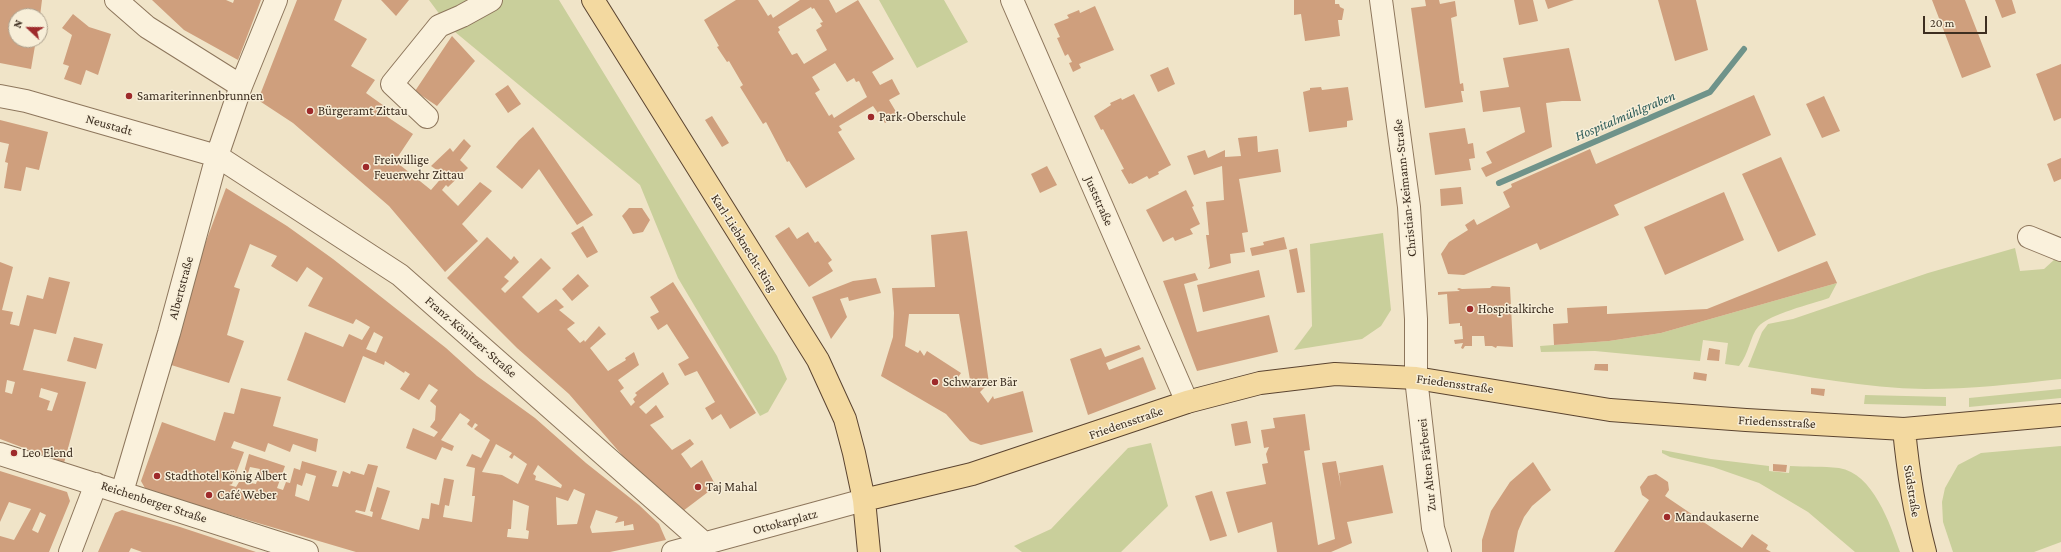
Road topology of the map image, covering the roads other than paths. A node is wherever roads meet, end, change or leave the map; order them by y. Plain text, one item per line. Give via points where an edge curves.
1 (116, 0) edge
2 (276, 0) edge
3 (491, 0) edge
4 (593, 0) edge
5 (1012, 0) edge
6 (1381, 0) edge
7 (241, 86) junction
8 (0, 96) edge
9 (427, 117) dead end
10 (217, 156) junction
11 (2029, 237) dead end
12 (2061, 250) edge
13 (1416, 378) junction
14 (1187, 402) junction
15 (2061, 415) edge
16 (1904, 429) junction
17 (0, 454) edge
18 (96, 484) junction
19 (122, 492) junction
20 (864, 500) junction
21 (705, 548) edge
22 (70, 552) edge
23 (307, 552) edge
24 (673, 552) edge
25 (869, 552) edge
26 (1440, 552) edge
27 (1925, 552) edge

1 - 7 street via 147,27
2 - 7 street, Albertstraße
3 - 9 street via 439,26 392,84
4 - 20 main road, Karl-Liebknecht-Ring via 818,360 845,419
5 - 14 street, Juststraße
6 - 13 street, Christian-Keimann-Straße via 1409,207 1416,319
7 - 10 street, Albertstraße
8 - 10 street, Neustadt via 26,101
10 - 19 street, Albertstraße
10 - 21 street, Franz-Könitzer-Straße via 400,274
11 - 12 street
13 - 14 main road, Friedensstraße via 1335,374 1260,383
13 - 16 main road, Friedensstraße via 1610,410
13 - 26 street, Zur Alten Färberei via 1433,528
14 - 20 main road, Friedensstraße via 972,474
15 - 16 main road, Friedensstraße
16 - 27 main road, Südstraße via 1916,521
17 - 18 street, Reichenberger Straße
18 - 19 street, Reichenberger Straße
18 - 22 street
19 - 23 street, Reichenberger Straße
20 - 21 street, Ottokarplatz
20 - 25 main road, Karl-Liebknecht-Ring
21 - 24 street

